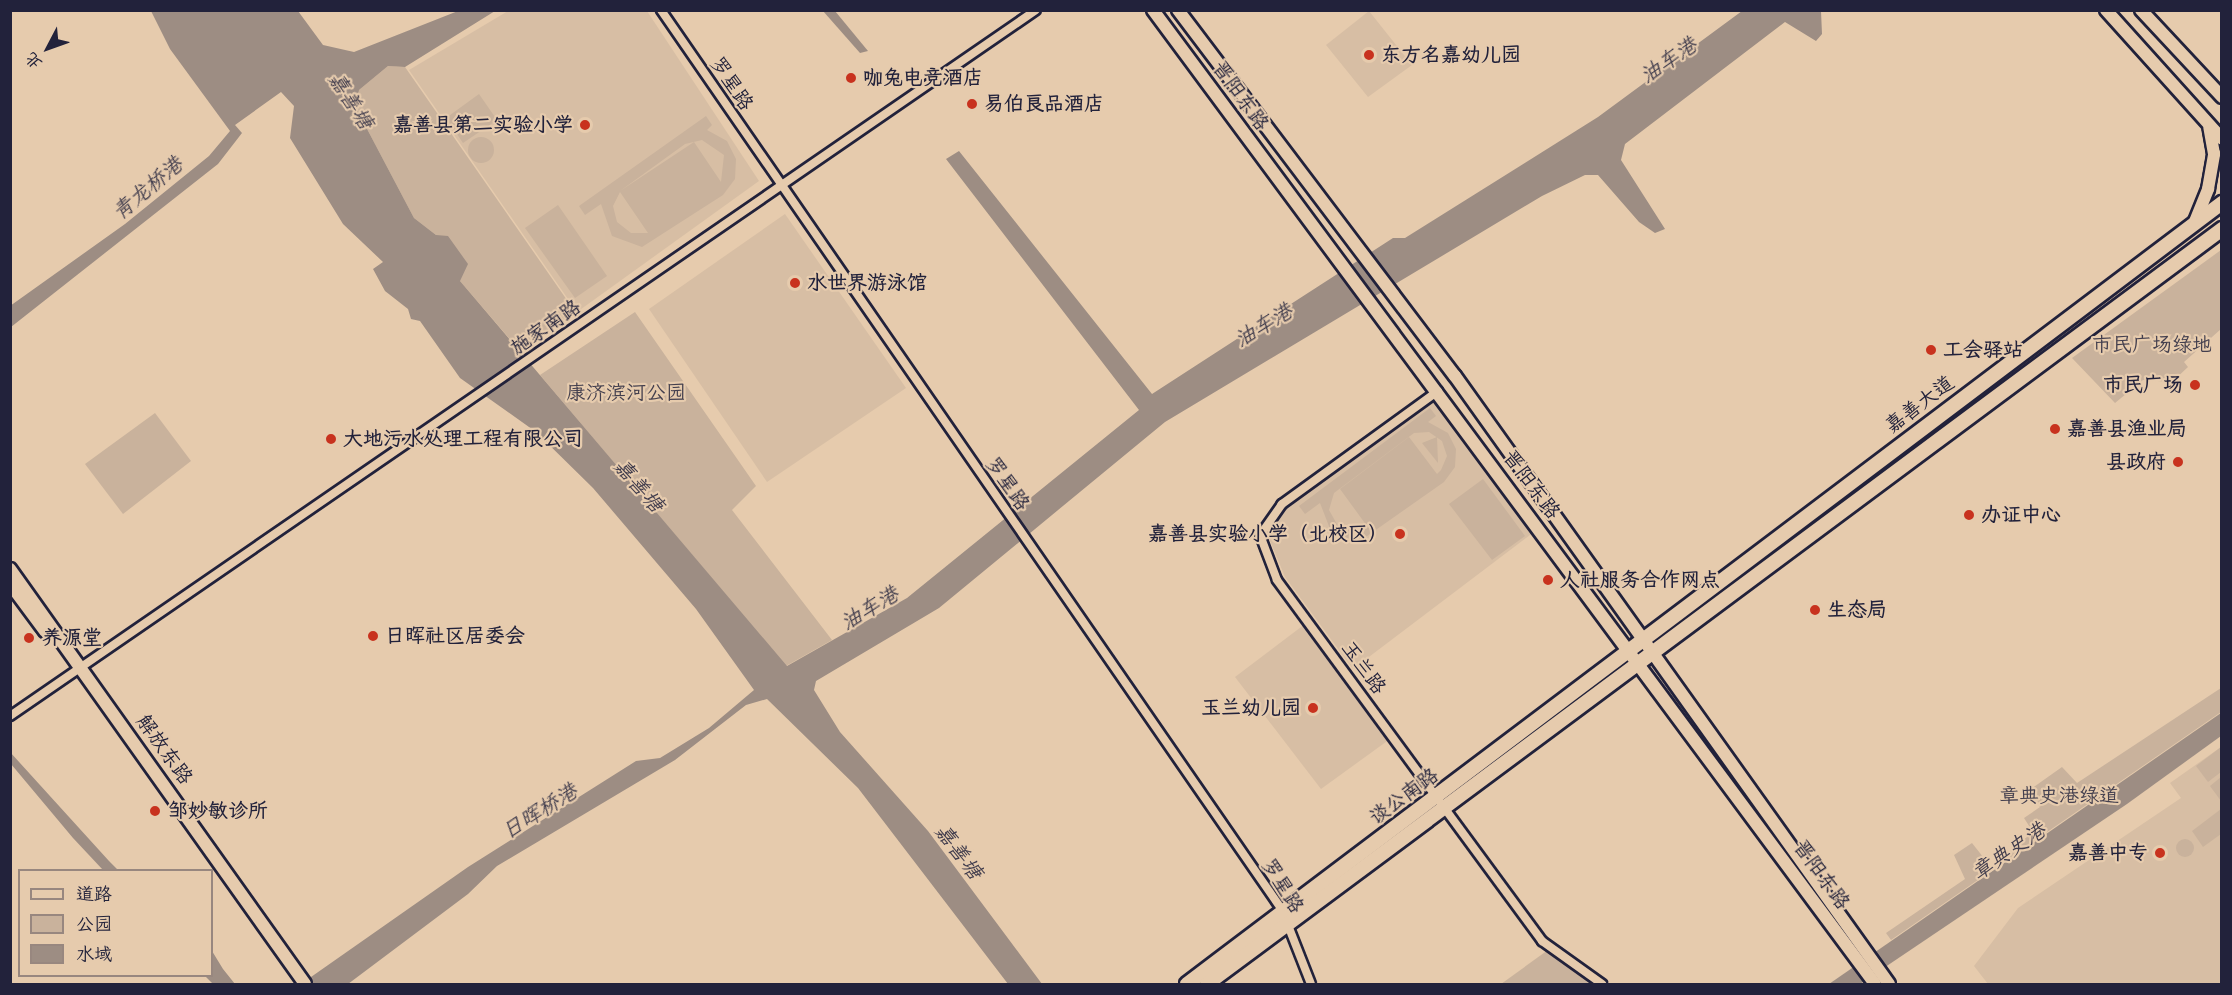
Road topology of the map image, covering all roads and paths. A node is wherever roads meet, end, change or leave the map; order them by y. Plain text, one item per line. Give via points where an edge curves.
1 (661, 10) edge
2 (1036, 10) edge
3 (1153, 10) edge
4 (1178, 10) edge
5 (2106, 10) edge
6 (2141, 10) edge
7 (2222, 97) edge
8 (2209, 126) junction
9 (2222, 139) edge
10 (779, 184) junction
11 (2222, 203) edge
12 (2194, 224) junction
13 (2220, 232) edge
14 (1438, 391) junction
15 (10, 569) edge
16 (10, 584) edge
17 (1642, 638) junction
18 (1629, 649) junction
19 (1652, 652) junction
20 (1639, 662) junction
21 (75, 667) junction
22 (10, 716) edge
23 (1442, 802) junction
24 (1282, 910) junction
25 (1287, 924) junction
26 (1858, 951) junction
27 (287, 967) junction
28 (296, 984) edge
29 (305, 984) edge
30 (1187, 984) edge
31 (1207, 984) edge
32 (1311, 984) edge
33 (1602, 984) edge
34 (1884, 984) edge

1 - 10 street, 罗星路
2 - 10 street, 施家南路
3 - 14 main road, 晋阳东路 via 1333,256
4 - 17 main road, 晋阳东路 via 1402,306
5 - 8 main road
6 - 7 main road
8 - 9 main road
8 - 12 main road via 2214,154 2208,189
10 - 21 street, 施家南路 via 537,356
10 - 24 street, 罗星路
11 - 12 main road, 嘉善大道
12 - 17 main road, 嘉善大道
13 - 19 main road, 嘉善大道
14 - 18 main road, 晋阳东路
14 - 23 street, 玉兰路 via 1282,504 1260,535 1278,580
15 - 21 main road, 解放东路
16 - 21 main road, 解放东路
17 - 18 main road, 谈公南路
17 - 19 main road, 晋阳东路
18 - 20 main road, 晋阳东路
18 - 23 main road, 谈公南路
19 - 20 main road, 谈公南路
19 - 26 main road, 晋阳东路
20 - 23 main road, 谈公南路
20 - 26 main road, 晋阳东路
21 - 22 street, 施家南路
21 - 27 main road, 解放东路
23 - 24 main road, 谈公南路
23 - 25 main road, 谈公南路
23 - 33 street, 玉兰路 via 1542,940
24 - 25 street, 罗星路
24 - 30 main road, 谈公南路
25 - 31 main road, 谈公南路
25 - 32 street, 罗星路
26 - 34 main road, 晋阳东路
27 - 28 main road, 解放东路
27 - 29 main road, 解放东路

